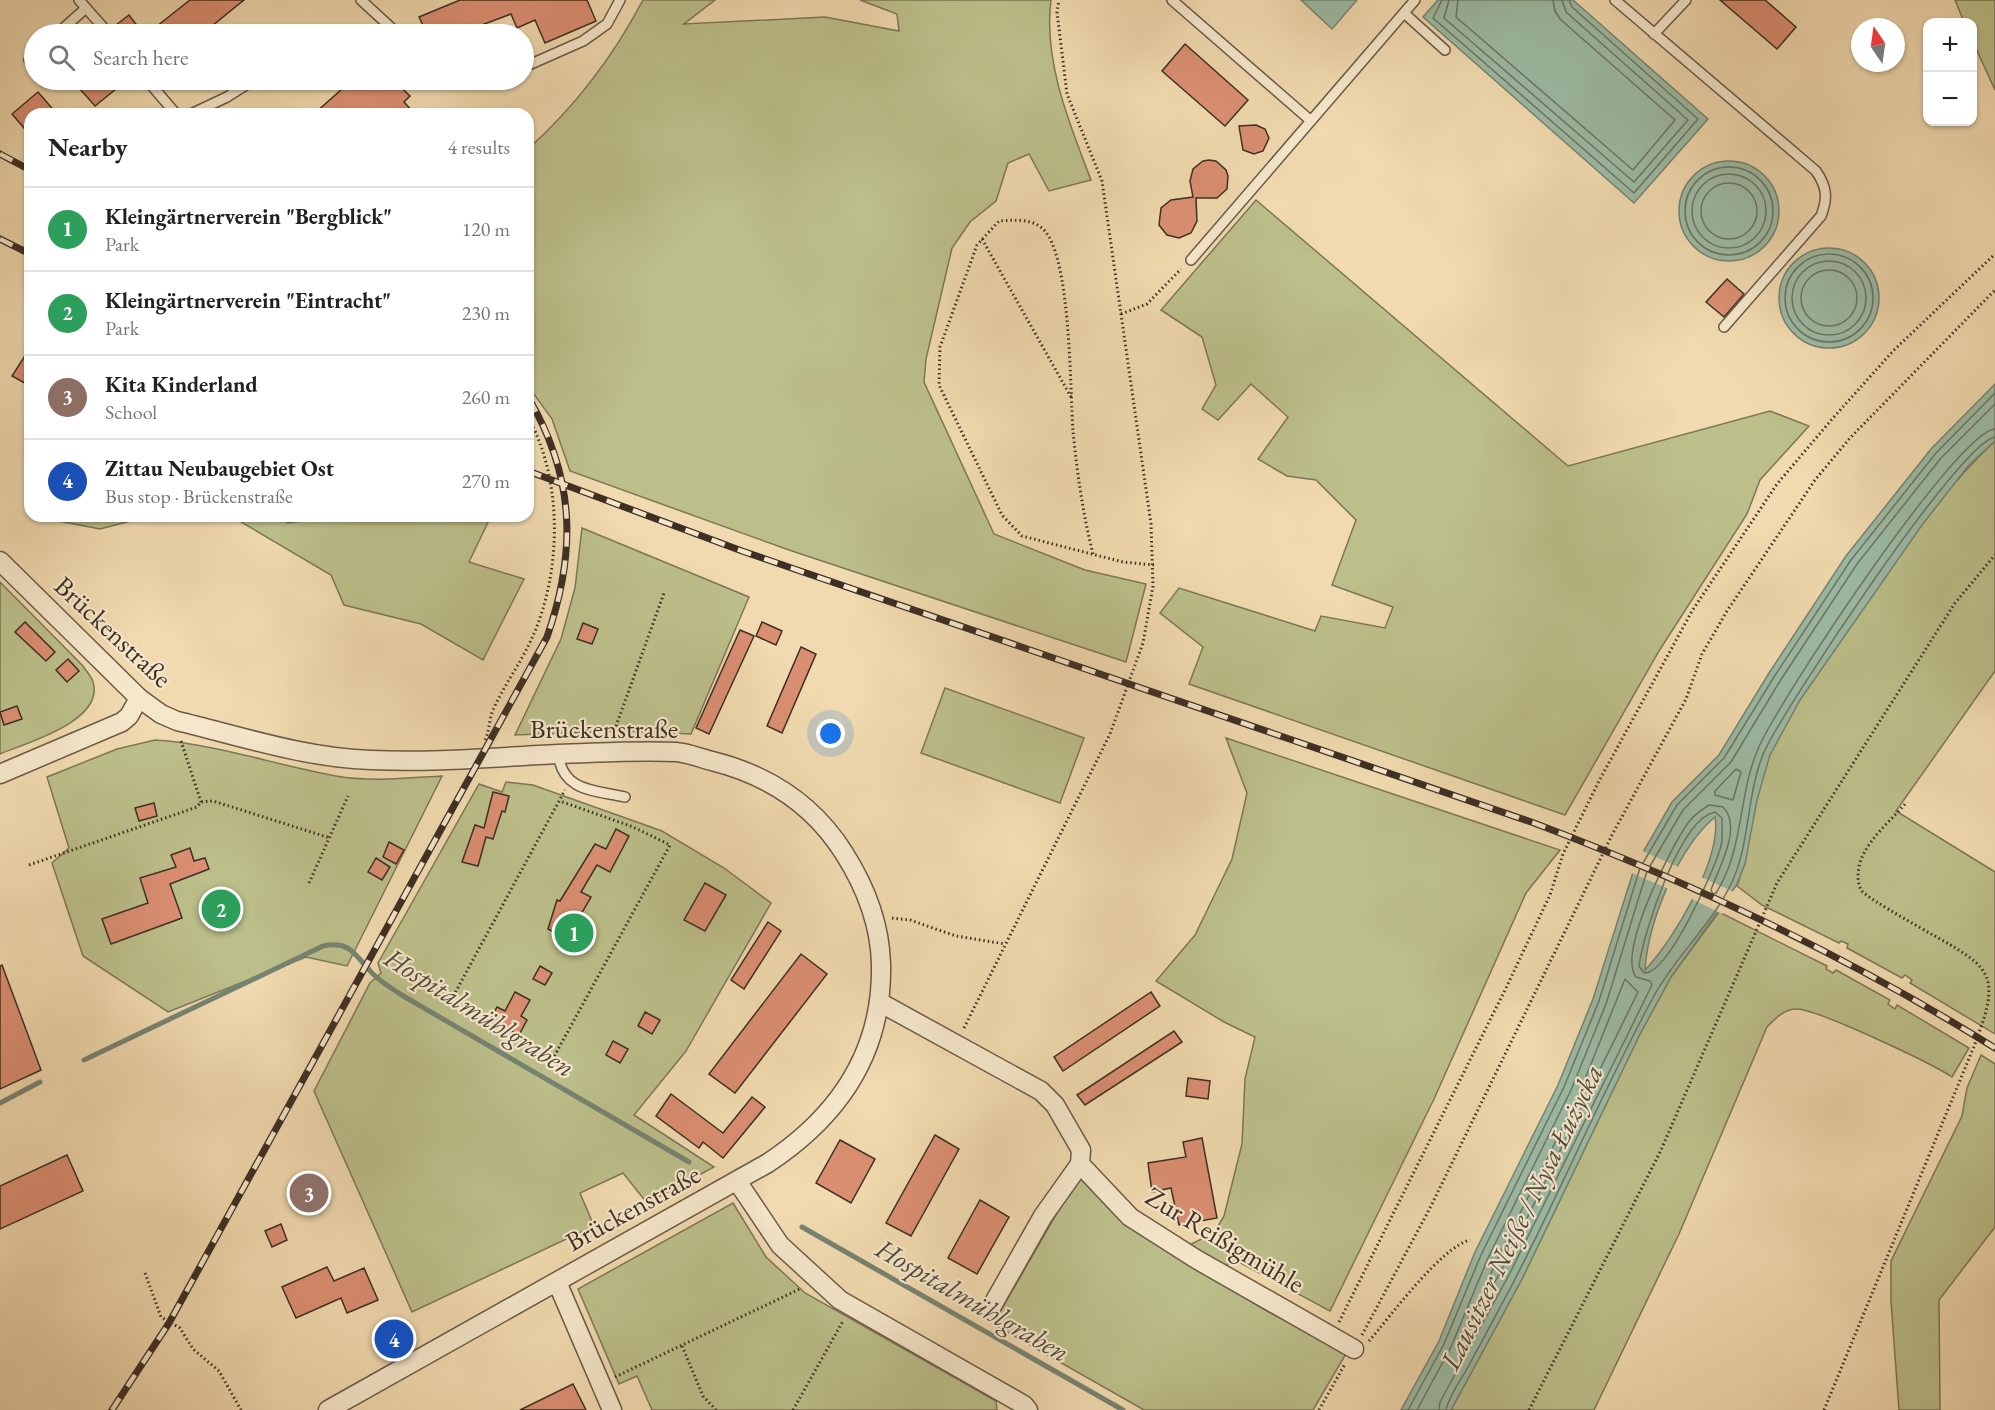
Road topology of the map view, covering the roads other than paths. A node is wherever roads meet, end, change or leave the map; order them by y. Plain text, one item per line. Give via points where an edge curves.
1 (80, 0) edge
2 (361, 0) edge
3 (620, 0) edge
4 (1172, 0) edge
5 (1415, 0) edge
6 (1616, 0) edge
7 (1686, 0) edge
8 (86, 8) junction
9 (1404, 13) junction
10 (68, 24) edge
11 (100, 24) edge
12 (387, 24) edge
13 (1654, 34) junction
14 (1445, 50) dead end
15 (534, 63) edge
16 (156, 90) edge
17 (238, 90) edge
18 (171, 108) edge
19 (204, 108) edge
20 (1310, 120) junction
21 (1191, 260) dead end
22 (1724, 327) dead end
23 (0, 561) edge
24 (139, 698) junction
25 (558, 754) junction
26 (0, 774) edge
27 (625, 797) dead end
28 (879, 1002) junction
29 (1080, 1164) junction
30 (737, 1181) junction
31 (557, 1282) junction
32 (992, 1306) dead end
33 (1360, 1347) road end
34 (1026, 1407) edge
35 (328, 1410) edge
36 (612, 1410) edge

1 - 8 lane
2 - 12 lane
3 - 15 lane via 607,24 583,41
4 - 20 lane
5 - 9 lane
6 - 13 lane
7 - 13 lane
8 - 10 lane
8 - 11 lane
9 - 14 lane
9 - 20 lane
13 - 22 lane via 1816,171 1825,185 1826,203 1821,216
16 - 18 lane
17 - 19 lane
20 - 21 lane
23 - 24 street, Brückenstraße
24 - 25 street, Brückenstraße via 160,714 177,720 331,756 398,761
24 - 26 street via 122,722
25 - 27 lane via 562,774 574,785
25 - 28 street, Brückenstraße via 678,752 742,768 786,791 842,851 872,912 881,959
28 - 29 street, Zur Reißigmühle via 1041,1091 1055,1105 1081,1150
28 - 30 street, Brückenstraße via 865,1051 840,1101 794,1146
29 - 32 street via 1043,1215
29 - 33 street, Zur Reißigmühle via 1130,1217 1332,1336
30 - 31 street, Brückenstraße
30 - 34 street via 780,1245 817,1281 852,1307
31 - 35 street, Brückenstraße
31 - 36 street

